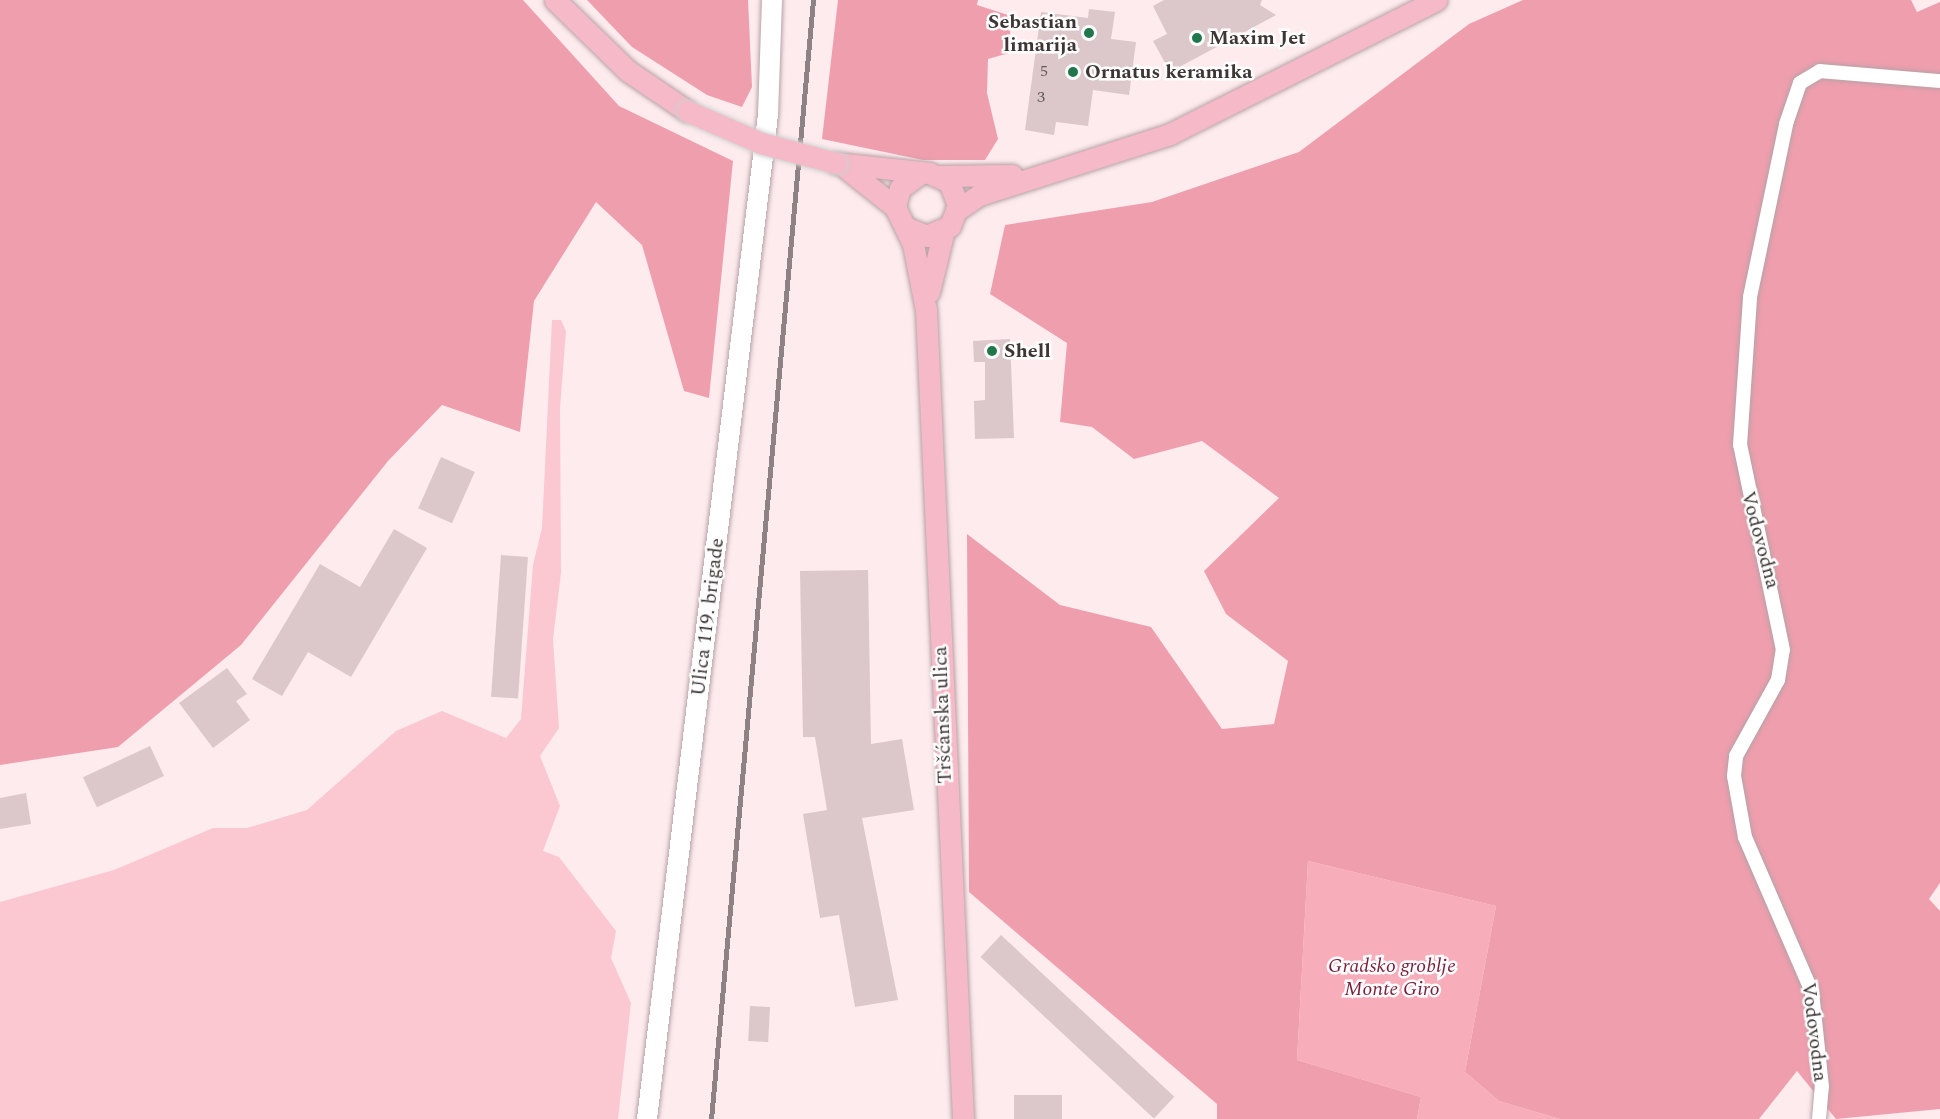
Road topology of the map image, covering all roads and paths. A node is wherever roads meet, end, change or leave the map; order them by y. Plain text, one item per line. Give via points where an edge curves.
1 (555, 0) edge
2 (772, 0) edge
3 (1436, 0) edge
4 (1940, 81) edge
5 (840, 164) junction
6 (1049, 171) junction
7 (931, 175) junction
8 (895, 207) junction
9 (957, 210) junction
10 (905, 227) junction
11 (944, 230) junction
12 (926, 310) junction
13 (647, 1119) edge
14 (963, 1119) edge
15 (1819, 1119) edge

1 - 5 main road, bridge via 628,71 687,111 761,143
2 - 13 main road, Ulica 119. brigade via 768,115
3 - 6 main road via 1170,134
4 - 15 street, Vodovodna via 1820,70 1800,83 1785,124 1750,297 1740,445 1783,650 1778,680 1736,756 1734,776 1745,837 1812,992 1822,1087
5 - 7 main road
5 - 8 main road
6 - 7 main road
6 - 9 main road via 979,195
7 - 8 main road via 900,188
7 - 9 main road via 956,192
8 - 10 main road
9 - 11 main road
10 - 11 main road via 927,236
10 - 12 main road
11 - 12 main road
12 - 14 main road, Tršćanska ulica

